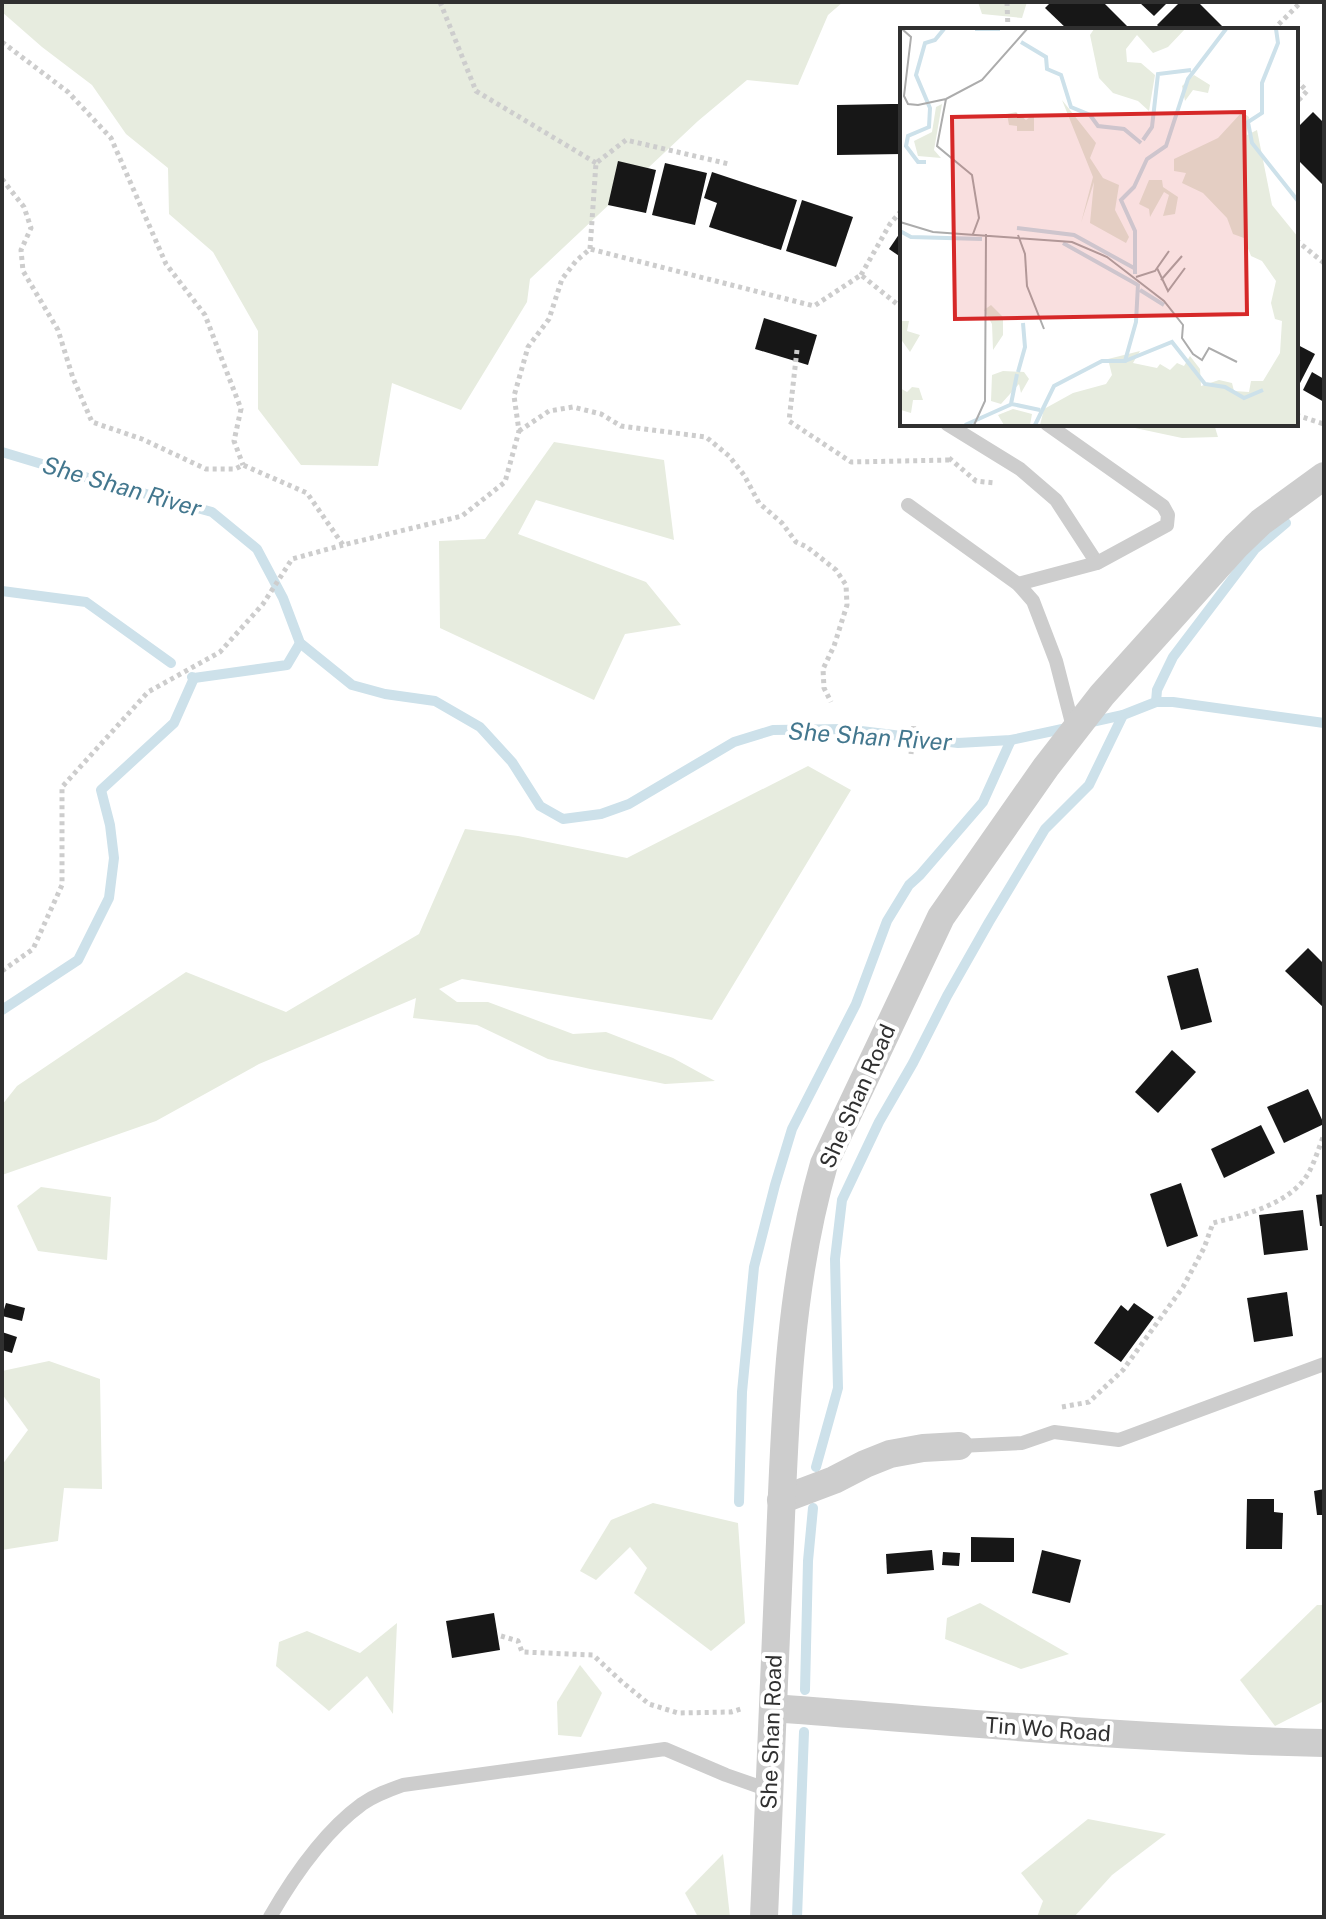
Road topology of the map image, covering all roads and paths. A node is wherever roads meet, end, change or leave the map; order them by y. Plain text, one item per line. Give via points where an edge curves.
1 (440, 2) edge
2 (1007, 2) edge
3 (1301, 2) edge
4 (1008, 28) edge
5 (1275, 28) edge
6 (2, 42) edge
7 (1298, 82) edge
8 (1298, 101) edge
9 (596, 163) junction
10 (729, 164) dead end
11 (2, 179) edge
12 (900, 212) edge
13 (1298, 242) edge
14 (590, 249) junction
15 (1324, 263) edge
16 (861, 275) junction
17 (900, 306) edge
18 (797, 350) dead end
19 (1298, 416) edge
20 (1324, 424) edge
21 (950, 426) edge
22 (1050, 426) edge
23 (519, 431) junction
24 (943, 450) dead end
25 (950, 460) junction
26 (243, 465) junction
27 (1324, 476) edge
28 (1002, 483) dead end
29 (908, 505) dead end
30 (343, 545) junction
31 (1097, 563) junction
32 (1018, 584) junction
33 (831, 702) dead end
34 (1071, 720) junction
35 (914, 723) dead end
36 (911, 754) dead end
37 (2, 971) edge
38 (1324, 1135) edge
39 (1324, 1364) edge
40 (1037, 1437) junction
41 (959, 1446) joint
42 (781, 1500) junction
43 (501, 1636) dead end
44 (744, 1708) dead end
45 (773, 1708) junction
46 (1324, 1743) edge
47 (769, 1790) junction
48 (270, 1917) edge
49 (764, 1917) edge

1 - 9 path via 476,91
2 - 4 path
3 - 5 path
6 - 26 path via 68,92 111,138 166,264 205,315 241,409 234,441
7 - 8 path via 1307,91
9 - 10 path via 626,140
9 - 14 path
11 - 26 path via 24,207 31,228 21,250 23,271 58,330 92,422 206,469
12 - 16 path
13 - 15 path
14 - 16 path via 814,306
14 - 23 path via 562,279 549,319 528,347 514,396
16 - 17 path
18 - 25 path via 789,421 851,462
19 - 20 path
21 - 31 lane via 1020,469 1056,500
22 - 31 lane via 1163,506 1168,515 1167,525
23 - 30 path via 505,482 462,516
23 - 33 path via 549,411 573,407 621,426 706,437 729,456 759,503 796,542 836,570 846,585 847,605 823,669
24 - 25 path
25 - 28 path via 976,481
26 - 30 path via 307,493
27 - 34 street, She Shan Road via 1236,546 1102,695
29 - 32 lane
30 - 37 path via 292,559 263,604 220,652 148,692 62,787 62,885 33,949
31 - 32 lane
32 - 34 lane via 1033,601
34 - 42 street, She Shan Road via 1046,767 941,917 824,1164 795,1316
35 - 36 path
38 - 40 path via 1305,1179 1286,1197 1213,1223 1183,1287 1123,1370 1089,1402 1051,1410
39 - 40 lane via 1119,1440 1054,1432
40 - 41 lane via 1022,1443
41 - 42 street via 890,1454
42 - 45 street, She Shan Road
43 - 44 path via 518,1641 522,1652 593,1655 649,1704 678,1713
45 - 46 street, Tin Wo Road
45 - 47 street, She Shan Road
47 - 48 lane via 665,1749 403,1785 364,1803 337,1825
47 - 49 street, She Shan Road

